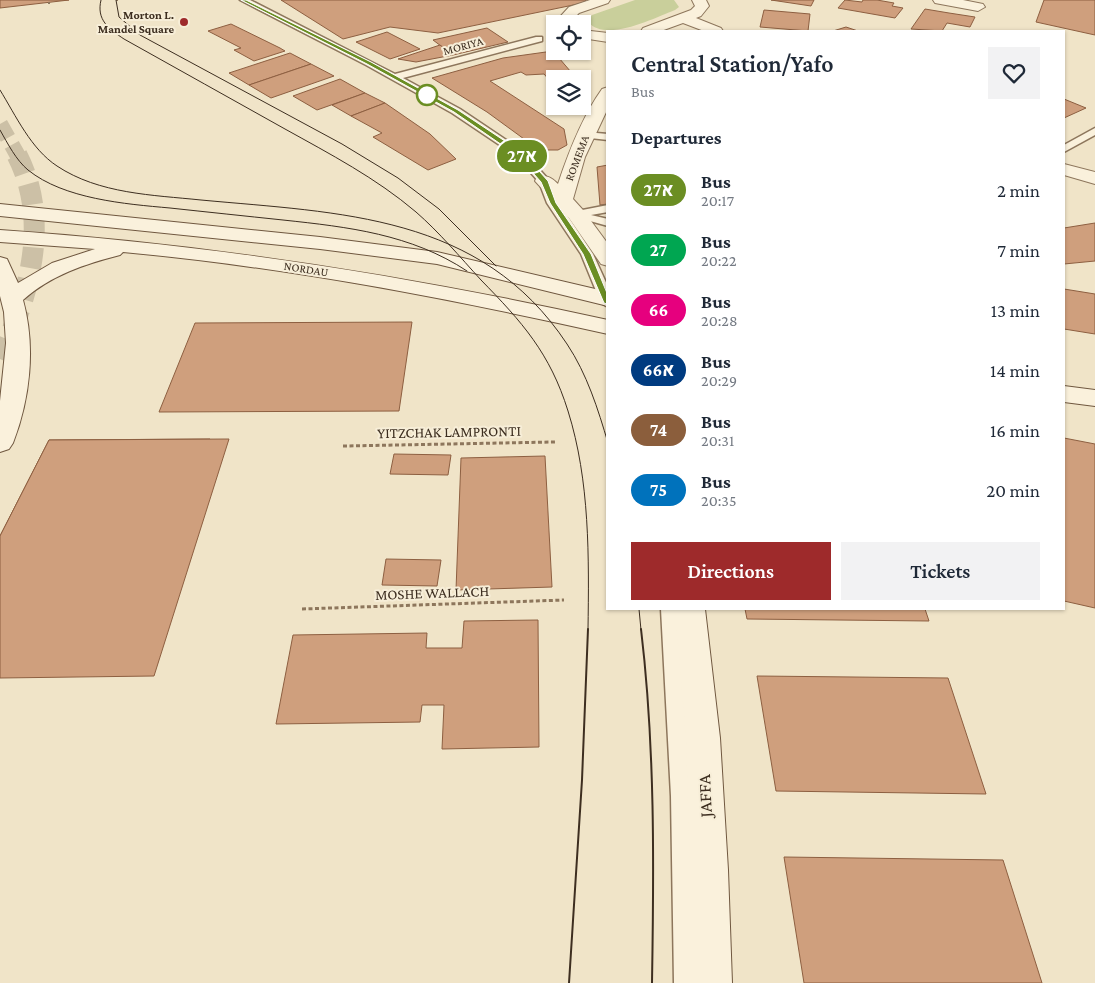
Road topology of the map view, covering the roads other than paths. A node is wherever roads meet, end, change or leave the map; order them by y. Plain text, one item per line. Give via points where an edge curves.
1 (244, 0) edge
2 (603, 0) edge
3 (699, 0) edge
4 (940, 0) edge
5 (978, 7) dead end
6 (568, 15) edge
7 (683, 18) junction
8 (651, 30) edge
9 (713, 30) edge
10 (591, 35) edge
11 (606, 38) edge
12 (539, 39) dead end
13 (394, 77) junction
14 (606, 96) edge
15 (1095, 130) edge
16 (585, 135) junction
17 (606, 137) edge
18 (1065, 148) edge
19 (1065, 169) edge
20 (1095, 178) edge
21 (544, 181) junction
22 (570, 207) junction
23 (606, 208) edge
24 (0, 210) edge
25 (606, 222) edge
26 (0, 236) edge
27 (139, 247) junction
28 (606, 257) edge
29 (0, 263) edge
30 (606, 298) edge
31 (12, 299) junction
32 (606, 300) edge
33 (606, 326) edge
34 (1065, 393) edge
35 (1094, 398) edge
36 (0, 442) edge
37 (670, 610) edge
38 (690, 610) edge
39 (686, 983) edge
40 (711, 983) edge

1 - 13 lane
2 - 6 street
3 - 7 street via 701,8
4 - 5 street
7 - 8 street
7 - 9 street
10 - 11 street
12 - 13 lane, MORIYA
13 - 21 lane via 456,111 503,142 520,154
14 - 16 street, ROMEMA
15 - 18 lane
16 - 17 lane
16 - 22 street, ROMEMA via 571,169
19 - 20 street
21 - 22 street
21 - 30 lane via 553,203 587,254
22 - 23 lane
22 - 25 lane
22 - 28 street
24 - 32 street, NORDAU via 437,258
26 - 27 street, NORDAU
27 - 31 street via 61,267 29,284
27 - 33 street, NORDAU via 358,278
29 - 31 street
31 - 36 street via 18,361 13,397
34 - 35 street
37 - 39 lane, JAFFA via 679,717
38 - 40 street, JAFFA via 703,738

